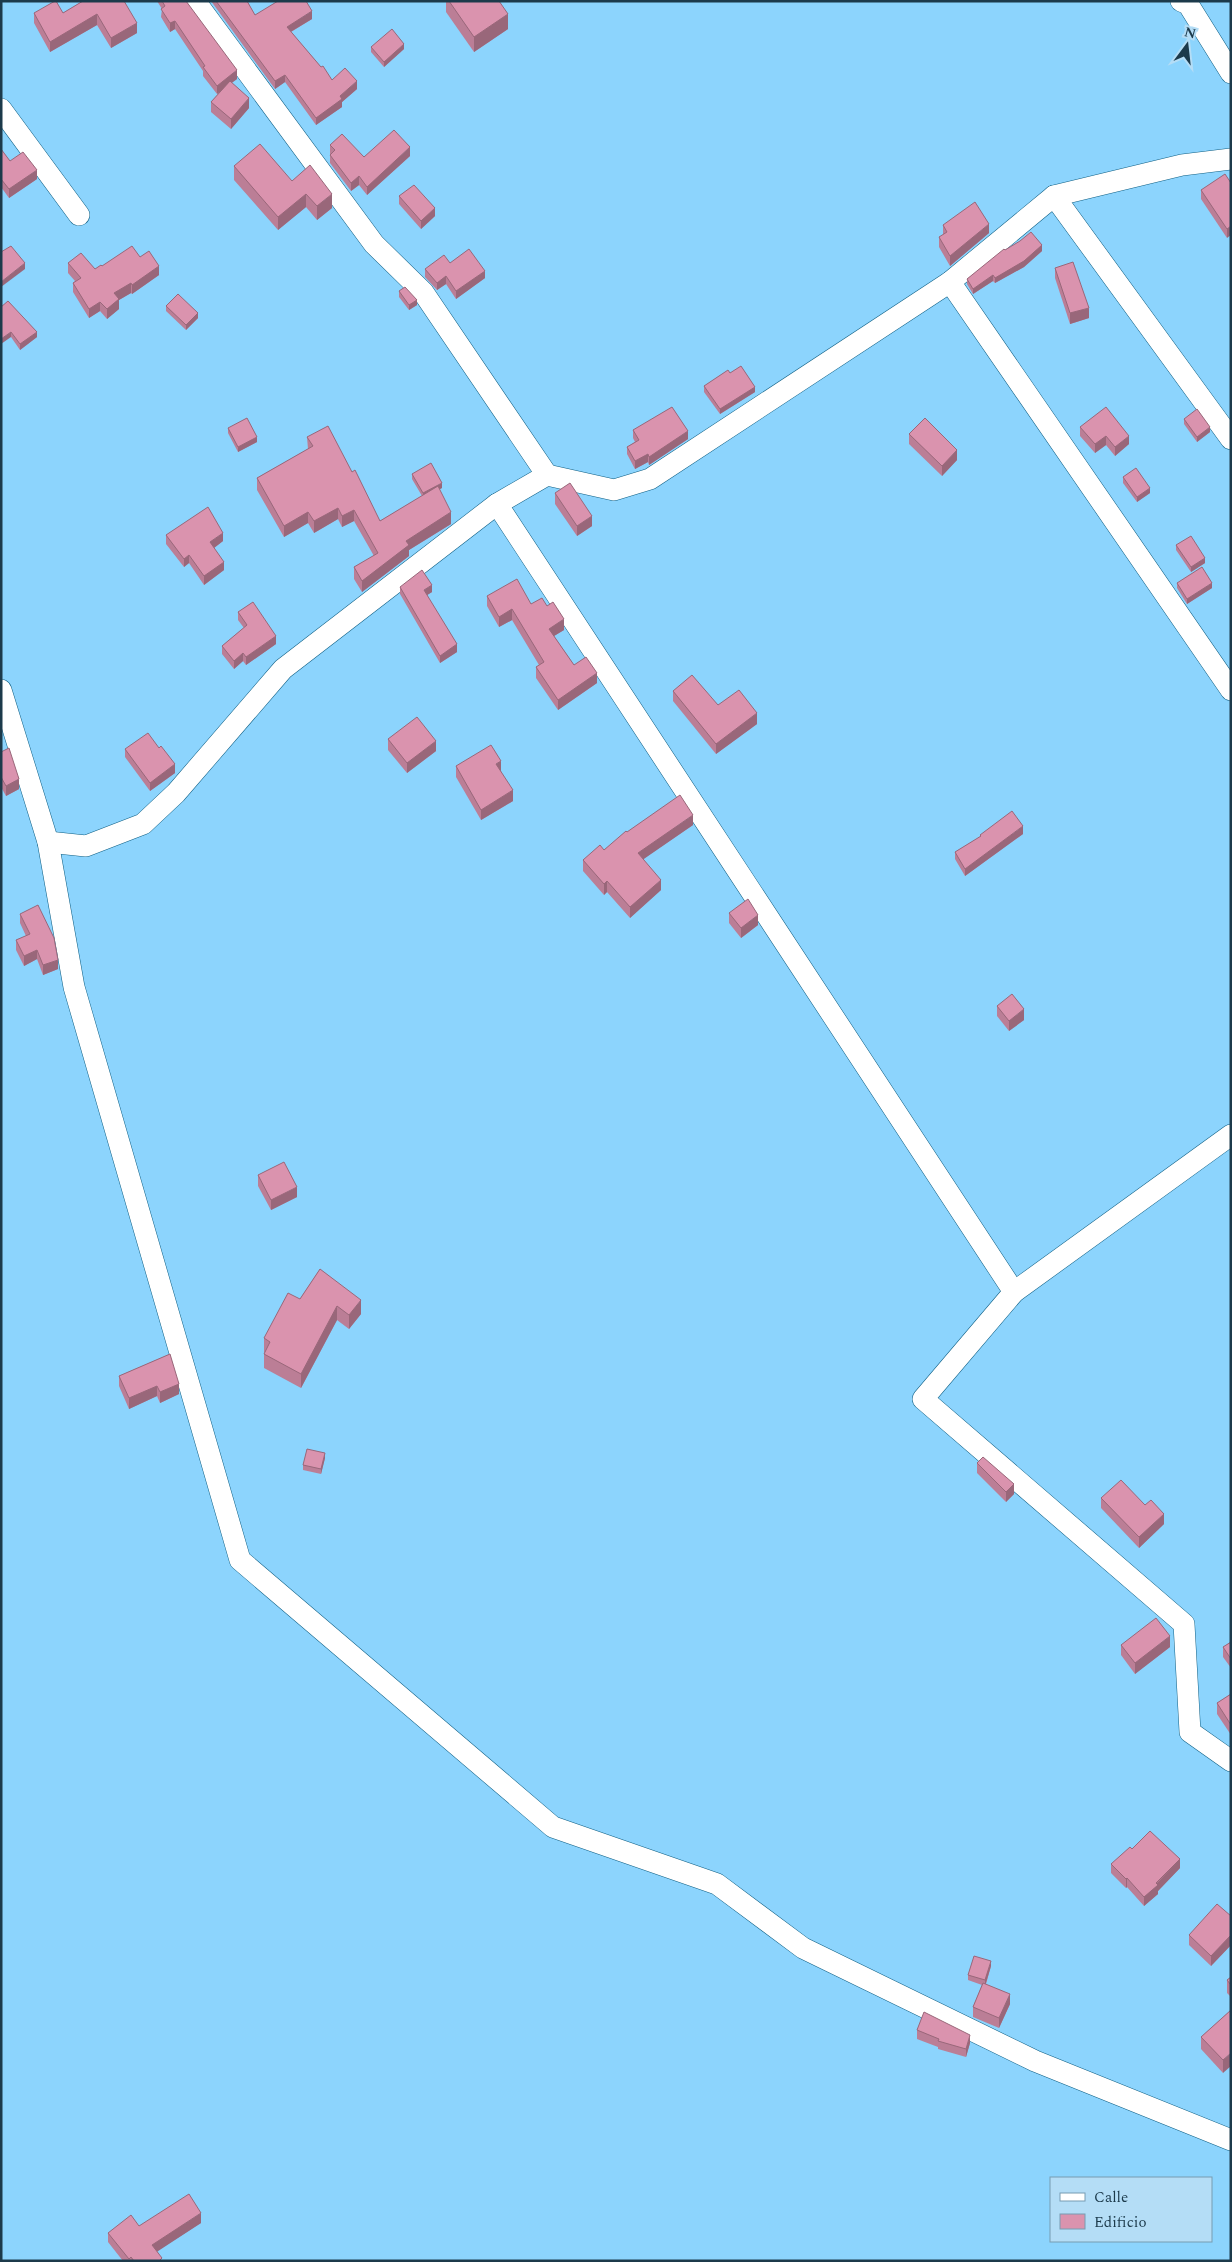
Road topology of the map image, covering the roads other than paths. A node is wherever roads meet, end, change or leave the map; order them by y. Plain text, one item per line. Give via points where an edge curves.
1 (195, 1) edge
2 (1181, 1) edge
3 (1231, 73) edge
4 (1, 109) edge
5 (1231, 159) edge
6 (1054, 196) junction
7 (80, 215) dead end
8 (950, 282) junction
9 (1231, 439) edge
10 (547, 475) junction
11 (497, 504) junction
12 (1, 690) edge
13 (1231, 690) edge
14 (48, 842) junction
15 (1229, 1140) edge
16 (1014, 1292) junction
17 (1231, 1762) edge
18 (1231, 2140) edge

1 - 10 street via 374,244 422,292
2 - 3 street via 1188,4
4 - 7 street
5 - 6 street via 1182,165
6 - 8 street
6 - 9 street
8 - 10 street via 650,479 614,490
8 - 13 street
10 - 11 street
11 - 14 street via 283,669 176,793 143,824 86,846
11 - 16 street
12 - 14 street
14 - 18 street via 74,986 240,1560 553,1826 717,1884 803,1948 1035,2061
15 - 16 street
16 - 17 street via 924,1399 1184,1624 1190,1732

